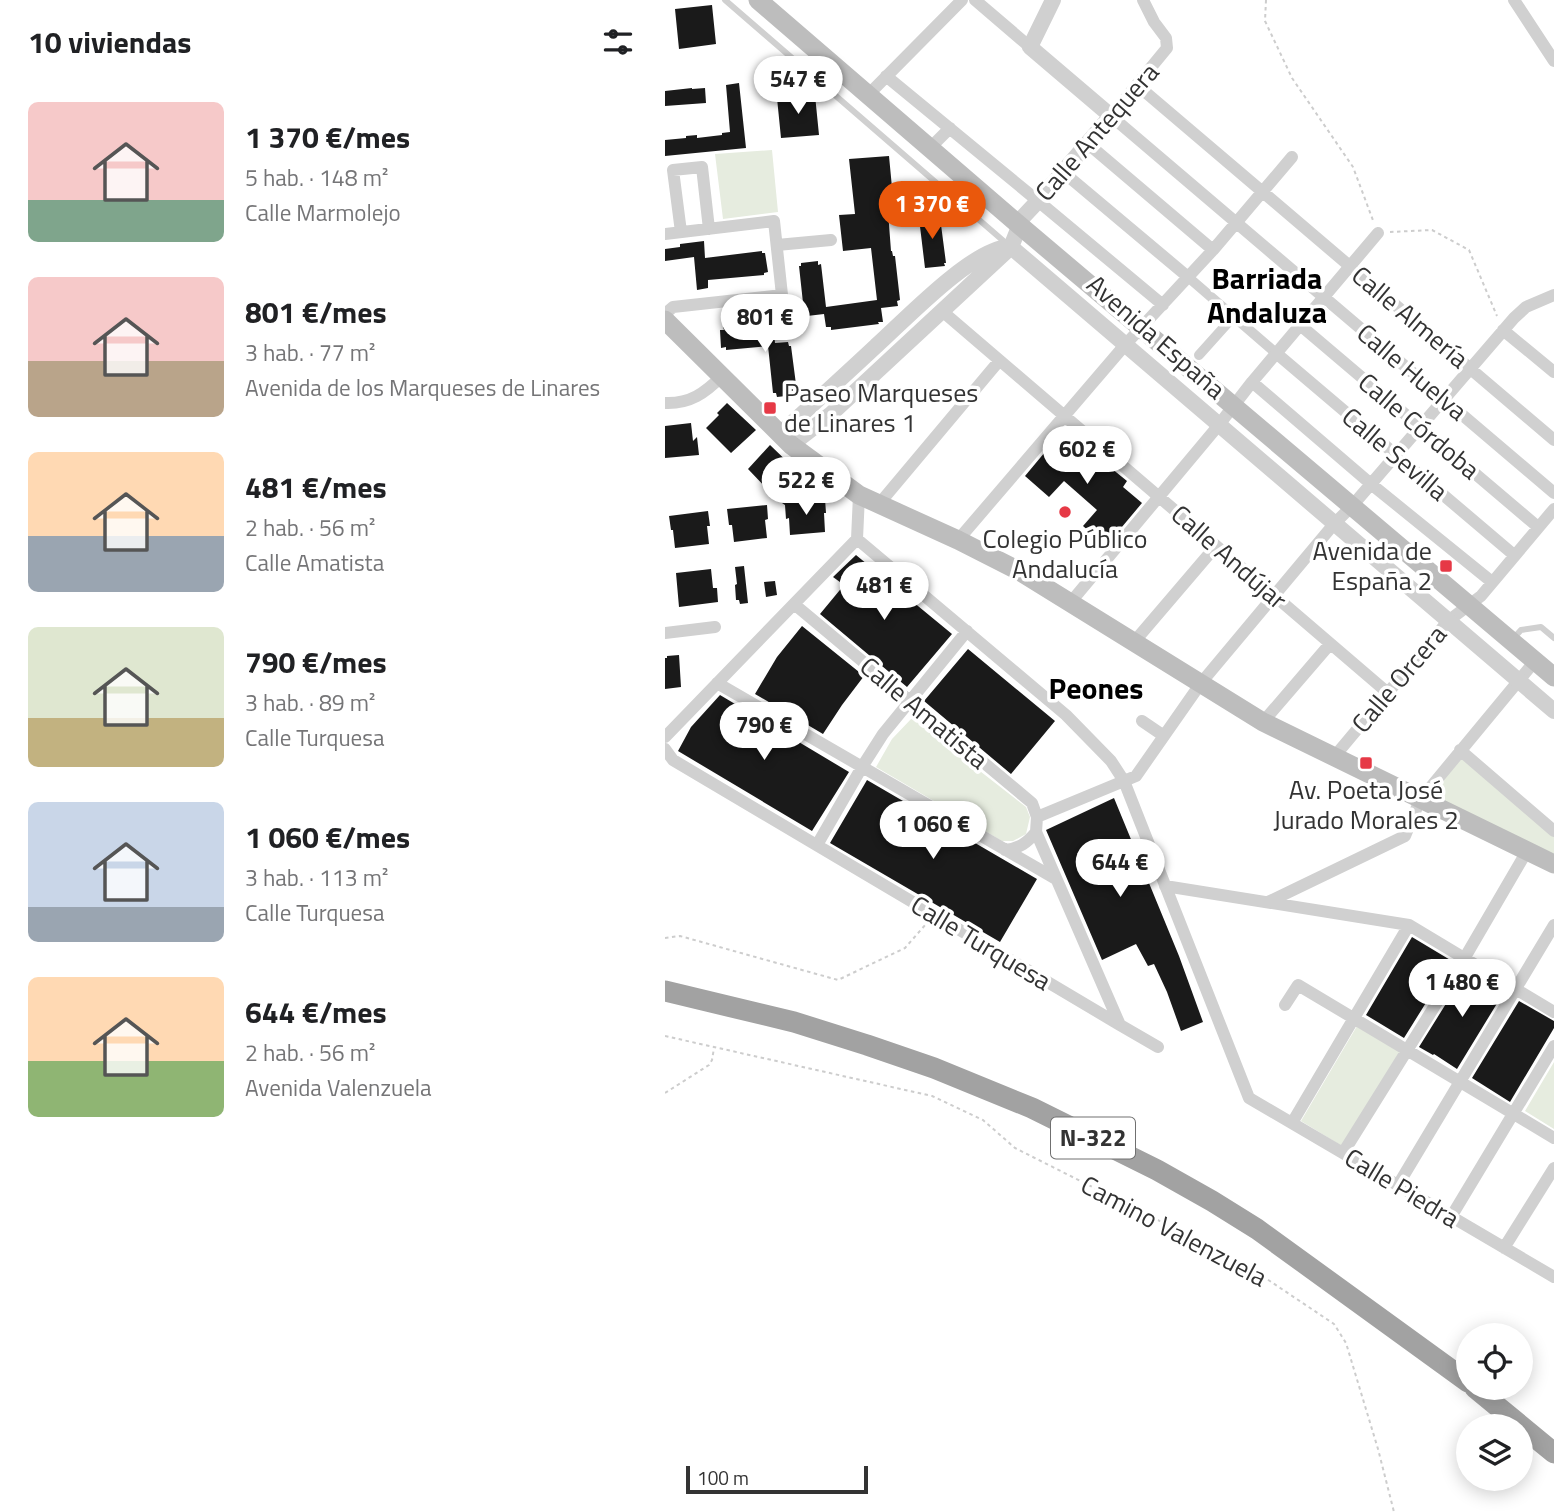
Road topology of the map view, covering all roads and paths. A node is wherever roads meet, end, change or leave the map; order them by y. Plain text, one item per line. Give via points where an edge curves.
1 (725, 0) edge
2 (758, 0) edge
3 (962, 0) edge
4 (975, 0) edge
5 (1053, 0) edge
6 (1143, 0) edge
7 (1266, 0) edge
8 (1514, 0) edge
9 (1030, 47) junction
10 (1554, 61) edge
11 (886, 76) junction
12 (1137, 85) junction
13 (868, 94) junction
14 (1111, 116) junction
15 (950, 128) junction
16 (1087, 144) junction
17 (930, 148) junction
18 (1292, 157) dead end
19 (1063, 172) junction
20 (1263, 192) junction
21 (1038, 201) junction
22 (1237, 223) junction
23 (1018, 224) junction
24 (709, 229) junction
25 (681, 232) junction
26 (1378, 233) junction
27 (665, 234) edge
28 (831, 240) dead end
29 (777, 245) junction
30 (1011, 247) junction
31 (1213, 250) junction
32 (1350, 266) junction
33 (952, 277) junction
34 (1188, 277) junction
35 (967, 288) junction
36 (1554, 295) edge
37 (1324, 297) junction
38 (1163, 305) junction
39 (942, 311) junction
40 (665, 314) edge
41 (1234, 316) junction
42 (665, 320) edge
43 (1300, 325) junction
44 (1141, 328) junction
45 (1503, 330) junction
46 (1125, 345) junction
47 (1276, 353) junction
48 (1199, 355) dead end
49 (999, 360) junction
50 (1470, 368) junction
51 (1554, 372) edge
52 (722, 376) junction
53 (1252, 382) junction
54 (1444, 399) junction
55 (815, 402) junction
56 (665, 403) edge
57 (1234, 406) junction
58 (827, 417) junction
59 (1065, 417) junction
60 (1218, 426) junction
61 (1420, 426) junction
62 (786, 440) junction
63 (1554, 440) edge
64 (1396, 455) junction
65 (1371, 484) junction
66 (1554, 493) edge
67 (859, 495) junction
68 (1159, 497) junction
69 (879, 504) junction
70 (1352, 506) junction
71 (1554, 509) edge
72 (1334, 524) junction
73 (1538, 527) junction
74 (857, 539) junction
75 (958, 540) junction
76 (1216, 546) junction
77 (1514, 555) junction
78 (1492, 582) junction
79 (1274, 596) junction
80 (1070, 603) junction
81 (793, 604) junction
82 (1468, 605) junction
83 (1448, 621) junction
84 (715, 627) dead end
85 (967, 631) junction
86 (665, 633) edge
87 (1554, 638) edge
88 (1511, 641) junction
89 (1134, 642) junction
90 (1330, 645) junction
91 (1535, 661) junction
92 (1554, 677) edge
93 (1518, 680) junction
94 (717, 683) junction
95 (1201, 683) junction
96 (1388, 693) junction
97 (909, 701) junction
98 (1554, 712) edge
99 (1142, 721) dead end
100 (1263, 722) junction
101 (1164, 736) junction
102 (665, 737) edge
103 (665, 749) edge
104 (1460, 751) junction
105 (1334, 757) junction
106 (862, 767) junction
107 (1124, 781) junction
108 (1420, 800) junction
109 (1037, 817) junction
110 (1554, 831) edge
111 (1036, 832) junction
112 (817, 845) junction
113 (1006, 850) junction
114 (1527, 851) junction
115 (1554, 864) edge
116 (1057, 879) junction
117 (1165, 886) junction
118 (1267, 903) junction
119 (926, 923) dead end
120 (1409, 925) junction
121 (1554, 925) edge
122 (665, 938) edge
123 (1464, 958) junction
124 (1516, 989) junction
125 (665, 991) edge
126 (1285, 1005) dead end
127 (1554, 1012) edge
128 (1355, 1018) junction
129 (1120, 1025) junction
130 (665, 1036) edge
131 (1554, 1046) edge
132 (714, 1047) junction
133 (1158, 1047) dead end
134 (1408, 1049) junction
135 (1461, 1082) junction
136 (665, 1093) edge
137 (1514, 1113) junction
138 (1292, 1123) junction
139 (1554, 1138) edge
140 (1343, 1153) junction
141 (1554, 1168) edge
142 (1398, 1185) junction
143 (1451, 1217) junction
144 (1504, 1248) junction
145 (1554, 1277) edge
146 (1456, 1373) edge
147 (1490, 1400) edge
148 (1554, 1453) edge
149 (1394, 1512) edge

1 - 30 lane, Avenida España
2 - 13 main road, Avenida España
3 - 11 street
4 - 9 street
5 - 9 street
6 - 12 street, Calle Antequera via 1168,45
7 - 26 path via 1265,21 1292,78 1353,167
8 - 10 street
9 - 14 street
11 - 13 street
11 - 15 street, Avenida España
12 - 14 street, Calle Antequera
12 - 20 street, Calle Almería
13 - 17 main road, Avenida España
14 - 16 street, Calle Antequera
14 - 22 street, Calle Huelva
15 - 17 street
15 - 21 street, Avenida España
16 - 19 street, Calle Antequera
16 - 31 street
17 - 23 main road, Avenida España
18 - 20 street
19 - 21 street, Calle Antequera
19 - 34 street
20 - 22 street
20 - 32 street, Calle Almería
21 - 23 street, Calle Antequera
21 - 38 street, Avenida España
22 - 31 street
22 - 37 street, Calle Huelva
23 - 30 street
23 - 44 main road, Avenida España
24 - 25 street
24 - 25 street via 702,167 673,170
24 - 29 street via 774,221
25 - 27 street
26 - 32 street
26 - 45 path via 1432,230 1469,250
28 - 29 street
29 - 40 street via 782,295 673,307
30 - 33 street via 988,253
30 - 35 street
30 - 46 street, Avenida España
31 - 34 street
32 - 37 street
32 - 50 street, Calle Almería
33 - 35 street via 966,278
33 - 55 street
34 - 38 street
34 - 41 street
35 - 39 street
36 - 45 street via 1526,307
37 - 43 street
37 - 54 street, Calle Huelva
38 - 44 street
39 - 49 street, Calle Andújar
39 - 58 street
41 - 47 street
41 - 48 street
42 - 52 main road
43 - 47 street
43 - 61 street, Calle Córdoba
44 - 46 street
44 - 57 main road, Avenida España
45 - 50 street
45 - 51 street
46 - 59 street
46 - 60 street, Avenida España
47 - 53 street
47 - 64 street, Calle Sevilla
49 - 59 street, Calle Andújar
49 - 69 street
50 - 54 street
50 - 63 street, Calle Almería
52 - 56 street via 699,396
52 - 62 main road
53 - 57 street
53 - 65 street, Avenida España
54 - 61 street
54 - 66 street, Calle Huelva
55 - 58 street via 816,416
55 - 62 street
57 - 60 street
57 - 70 main road, Avenida España
58 - 62 street
59 - 68 street, Calle Andújar
59 - 75 street
60 - 68 street
60 - 72 street, Avenida España
61 - 64 street
61 - 73 street, Calle Córdoba
62 - 67 main road
64 - 65 street
64 - 77 street, Calle Sevilla
65 - 70 street
65 - 78 street, Avenida España
67 - 69 main road
67 - 74 street
68 - 76 street, Calle Andújar
68 - 80 street
69 - 75 main road
70 - 72 street
70 - 82 main road, Avenida España
71 - 73 street, Calle Orcera
72 - 79 street
72 - 83 street, Avenida España
73 - 77 street, Calle Orcera
74 - 81 street
74 - 85 street
75 - 80 main road
76 - 79 street, Calle Andújar
76 - 89 street
77 - 78 street, Calle Orcera
78 - 82 street, Calle Orcera
79 - 90 street, Calle Andújar
79 - 95 street
80 - 89 main road
81 - 94 street
81 - 97 street, Calle Amatista
82 - 83 street, Calle Orcera
82 - 88 main road, Avenida España
83 - 93 street, Avenida España
83 - 96 street, Calle Orcera
84 - 86 street
85 - 97 street
85 - 107 street via 1066,715
87 - 88 lane via 1541,627 1521,630
88 - 91 main road, Avenida España
89 - 95 main road
90 - 96 street, Calle Andújar
90 - 100 street
91 - 92 main road, Avenida España
91 - 93 street
93 - 98 street, Avenida España
93 - 104 street
94 - 102 street
94 - 106 street
95 - 100 main road
95 - 101 street
96 - 105 street, Calle Orcera
97 - 106 street
97 - 109 street, Calle Amatista via 1032,803
99 - 101 street
100 - 105 main road
101 - 107 street via 1136,776
103 - 112 street, Calle Turquesa via 673,760
104 - 108 street
104 - 110 street
105 - 108 main road
106 - 112 street
106 - 113 street
107 - 109 street
107 - 117 street
108 - 114 main road
108 - 118 street via 1405,836
109 - 111 street
111 - 113 street via 1026,843
111 - 116 street
112 - 129 street, Calle Turquesa
113 - 116 street
114 - 115 main road
114 - 123 street
116 - 129 street
117 - 118 street
117 - 138 street, Calle Piedra via 1249,1098
118 - 120 street
119 - 122 path via 905,948 838,981 680,936
120 - 123 street
120 - 128 street
121 - 124 street
123 - 124 street
123 - 134 street
124 - 127 street
124 - 135 street
125 - 146 highway, N-322 via 795,1022 867,1045 1044,1115 1212,1200
126 - 128 street via 1299,985
128 - 134 street
128 - 138 street
129 - 133 street, Calle Turquesa
130 - 132 path, Camino Valenzuela
131 - 137 street
132 - 136 path via 709,1065
132 - 149 path, Camino Valenzuela via 932,1096 983,1120 1015,1148 1243,1263 1334,1324 1346,1343
134 - 135 street
134 - 140 street
135 - 137 street
135 - 142 street
137 - 139 street
137 - 143 street
138 - 140 street, Calle Piedra
140 - 142 street, Calle Piedra
141 - 144 street
142 - 143 street, Calle Piedra
143 - 144 street, Calle Piedra
144 - 145 street, Calle Piedra
147 - 148 highway

